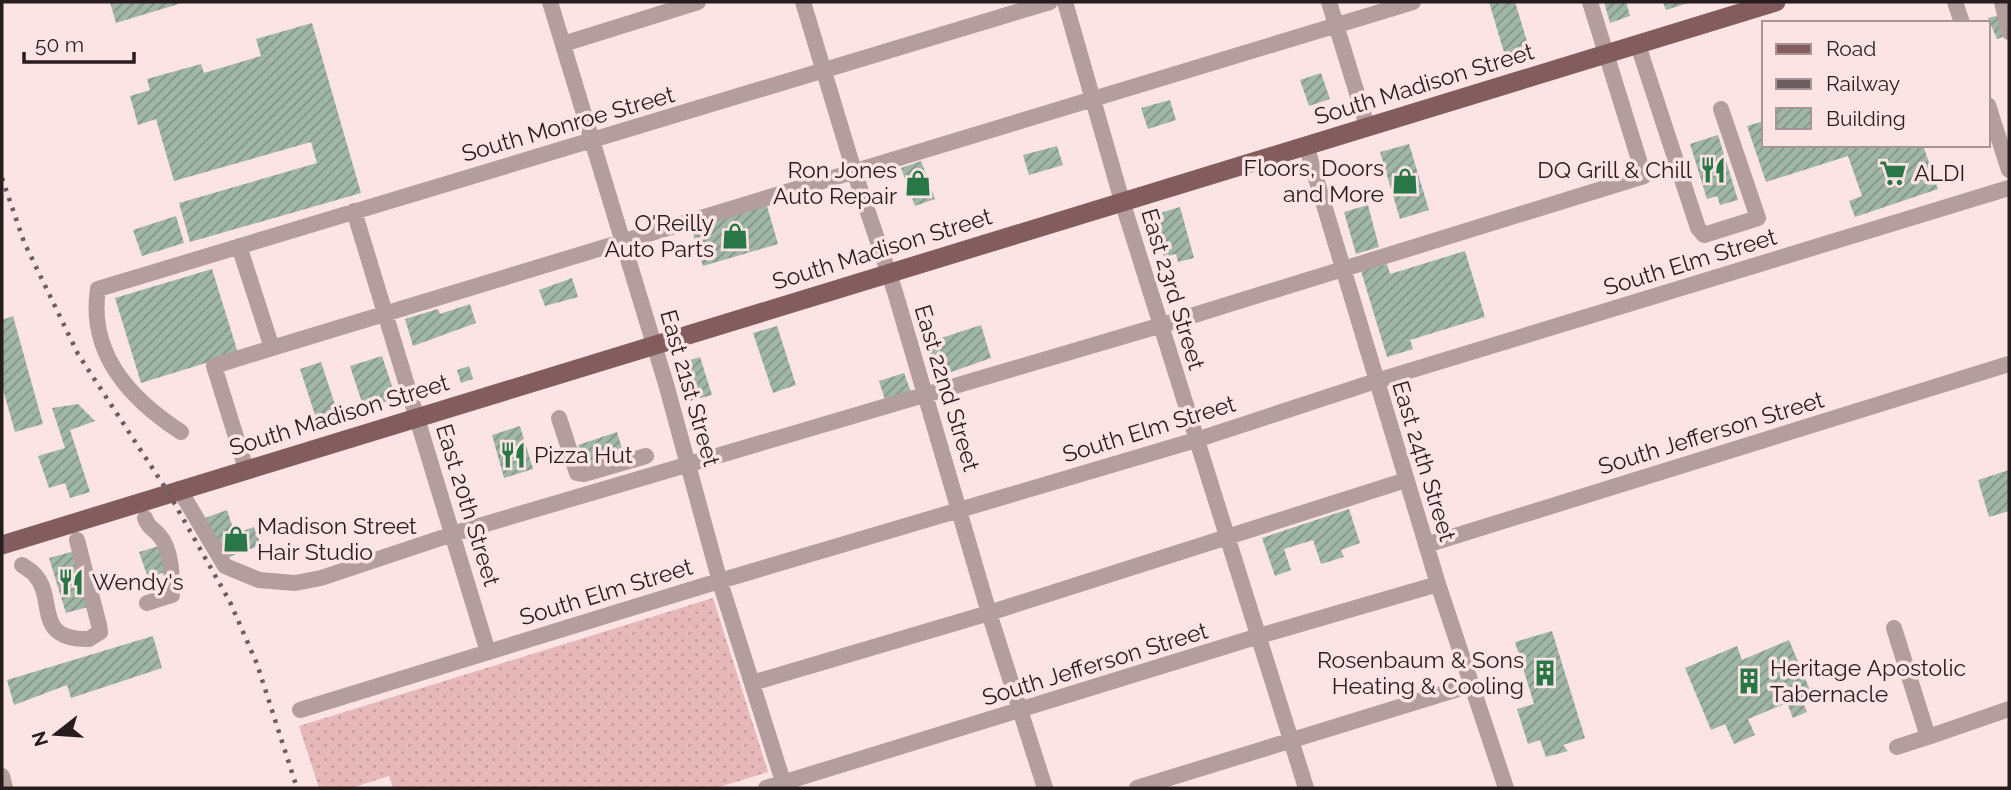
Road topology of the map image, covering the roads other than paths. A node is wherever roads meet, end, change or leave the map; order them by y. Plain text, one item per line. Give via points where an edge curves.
1 (550, 2) edge
2 (698, 2) edge
3 (803, 2) edge
4 (1050, 2) edge
5 (1065, 2) edge
6 (1329, 2) edge
7 (1413, 2) edge
8 (1590, 2) edge
9 (1776, 2) edge
10 (1955, 2) edge
11 (2002, 2) edge
12 (1961, 21) edge
13 (1336, 24) junction
14 (2009, 32) edge
15 (563, 44) junction
16 (1637, 45) junction
17 (1606, 55) junction
18 (825, 71) junction
19 (1094, 100) junction
20 (1721, 109) dead end
21 (1990, 111) edge
22 (1367, 126) junction
23 (593, 141) junction
24 (1306, 145) junction
25 (2009, 170) edge
26 (854, 171) junction
27 (2009, 188) edge
28 (1122, 201) junction
29 (354, 211) junction
30 (623, 243) junction
31 (239, 246) junction
32 (1342, 267) junction
33 (888, 272) junction
34 (386, 314) junction
35 (1162, 325) junction
36 (654, 345) junction
37 (272, 348) junction
38 (2009, 363) edge
39 (1376, 382) junction
40 (925, 394) junction
41 (417, 416) junction
42 (559, 418) dead end
43 (181, 432) dead end
44 (1196, 440) junction
45 (646, 456) dead end
46 (688, 463) junction
47 (246, 469) junction
48 (1406, 480) junction
49 (179, 489) junction
50 (960, 509) junction
51 (145, 518) dead end
52 (453, 534) junction
53 (1227, 537) junction
54 (77, 540) dead end
55 (2, 545) edge
56 (1426, 545) junction
57 (22, 565) dead end
58 (720, 582) junction
59 (1438, 584) junction
60 (147, 603) dead end
61 (989, 612) junction
62 (1894, 628) dead end
63 (1259, 636) junction
64 (488, 652) junction
65 (752, 683) junction
66 (1471, 685) junction
67 (2009, 709) edge
68 (300, 710) dead end
69 (1020, 711) junction
70 (1928, 737) junction
71 (1291, 741) junction
72 (1897, 747) dead end
73 (2, 776) edge
74 (784, 785) edge
75 (5, 788) edge
76 (766, 788) edge
77 (1045, 788) edge
78 (1137, 788) edge
79 (1306, 788) edge
80 (1504, 788) edge

1 - 15 street, East 21st Street
2 - 15 street
3 - 18 street, East 22nd Street
4 - 18 street, South Monroe Street
5 - 19 street, East 23rd Street
6 - 13 street
7 - 13 street
8 - 17 street
9 - 16 main road, South Madison Street
10 - 12 street
11 - 14 street
13 - 19 street
13 - 22 street
15 - 23 street, East 21st Street
16 - 17 main road, South Madison Street
16 - 20 street via 1704,235 1758,218
17 - 22 main road, South Madison Street
17 - 32 street via 1644,176
18 - 23 street, South Monroe Street
18 - 26 street, East 22nd Street
19 - 26 street
19 - 28 street, East 23rd Street
21 - 25 street
22 - 24 main road, South Madison Street
23 - 29 street, South Monroe Street
23 - 30 street, East 21st Street
24 - 28 main road, South Madison Street
24 - 32 street, East 24th Street
26 - 30 street
26 - 33 street, East 22nd Street
27 - 39 street, South Elm Street
28 - 33 main road, South Madison Street
28 - 35 street, East 23rd Street
29 - 31 street, South Monroe Street
29 - 34 street, East 20th Street
30 - 34 street
30 - 36 street, East 21st Street
31 - 37 street
31 - 43 street, South Monroe Street via 97,289 94,312 111,366 139,402
32 - 35 street
32 - 39 street, East 24th Street
33 - 36 main road, South Madison Street
33 - 40 street, East 22nd Street
34 - 37 street
34 - 41 street, East 20th Street
35 - 40 street
35 - 44 street, East 23rd Street
36 - 41 main road, South Madison Street
36 - 46 street, East 21st Street
37 - 47 street via 214,366
38 - 56 street, South Jefferson Street
39 - 44 street, South Elm Street
39 - 48 street, East 24th Street
40 - 46 street
40 - 50 street, East 22nd Street
41 - 47 main road, South Madison Street
41 - 52 street, East 20th Street
42 - 45 street via 576,473
44 - 50 street, South Elm Street
44 - 53 street, East 23rd Street
46 - 52 street
46 - 58 street, East 21st Street
47 - 49 main road, South Madison Street
48 - 53 street
48 - 56 street, East 24th Street
49 - 52 street via 225,566 259,580 295,583 321,578
49 - 55 main road, South Madison Street
50 - 58 street, South Elm Street
50 - 61 street, East 22nd Street
51 - 60 street via 161,536 173,572 172,594
52 - 64 street, East 20th Street
53 - 61 street
53 - 63 street, East 23rd Street
54 - 57 street via 100,632 89,639 56,630 37,576
56 - 59 street, East 24th Street
58 - 64 street, South Elm Street
58 - 65 street, East 21st Street
59 - 63 street, South Jefferson Street
59 - 66 street, East 24th Street
61 - 65 street
61 - 69 street, East 22nd Street
62 - 70 street
63 - 69 street, South Jefferson Street
63 - 71 street, East 23rd Street
64 - 68 street, South Elm Street
65 - 74 street, East 21st Street
66 - 71 street
66 - 80 street, East 24th Street
67 - 70 street
69 - 74 street, South Jefferson Street
69 - 77 street, East 22nd Street
70 - 72 street
71 - 78 street
71 - 79 street, East 23rd Street
73 - 75 street
74 - 76 street, South Jefferson Street

